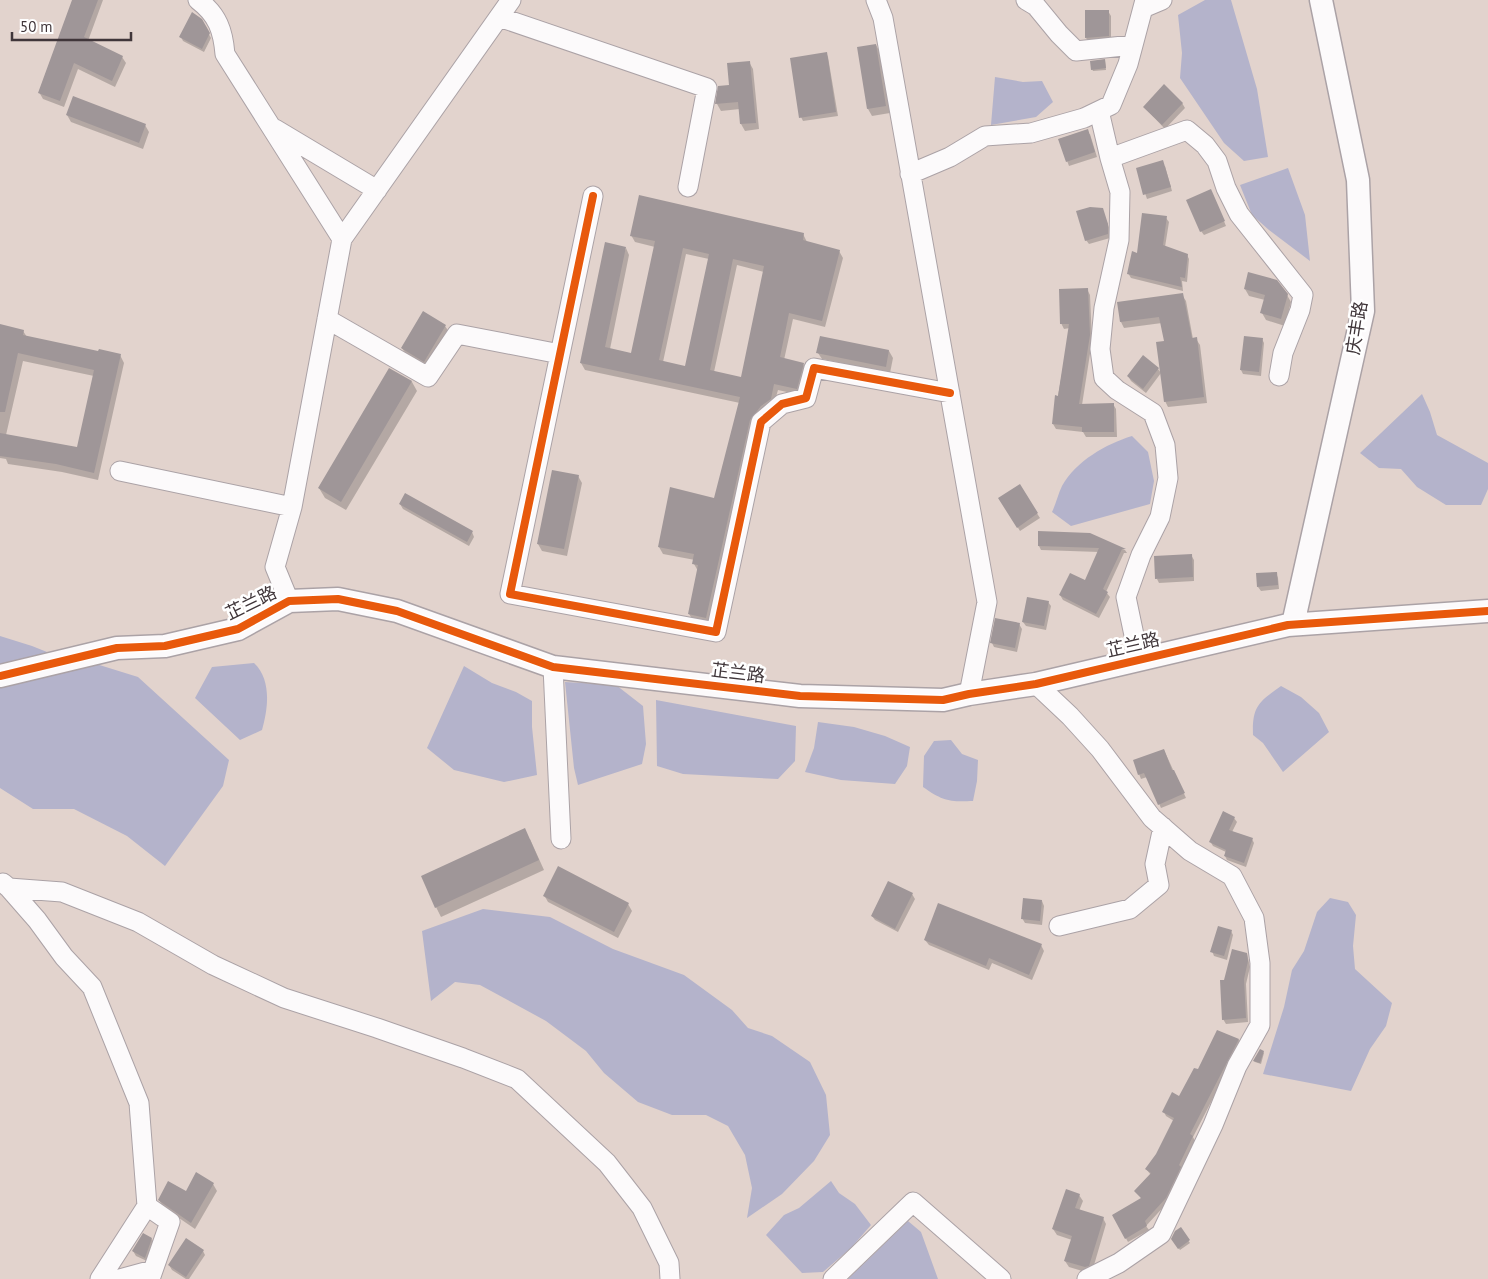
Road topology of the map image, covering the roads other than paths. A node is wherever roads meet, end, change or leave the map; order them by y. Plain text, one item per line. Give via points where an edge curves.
1 (198, 0) edge
2 (511, 0) edge
3 (876, 0) edge
4 (1026, 0) edge
5 (1162, 0) edge
6 (1321, 0) edge
7 (1144, 4) edge
8 (499, 17) junction
9 (1133, 46) junction
10 (1099, 111) junction
11 (271, 127) junction
12 (1110, 158) junction
13 (910, 174) junction
14 (688, 187) dead end
15 (376, 190) junction
16 (593, 196) dead end
17 (342, 239) junction
18 (327, 319) junction
19 (560, 354) junction
20 (1279, 376) dead end
21 (950, 393) junction
22 (120, 471) dead end
23 (292, 507) junction
24 (289, 601) junction
25 (1488, 611) edge
26 (1294, 624) junction
27 (1139, 659) junction
28 (553, 667) junction
29 (0, 676) edge
30 (1036, 684) junction
31 (969, 694) junction
32 (1162, 827) junction
33 (561, 839) dead end
34 (5, 884) edge
35 (1060, 926) dead end
36 (147, 1206) junction
37 (152, 1274) edge
38 (100, 1279) edge
39 (120, 1279) edge
40 (670, 1279) edge
41 (833, 1279) edge
42 (1001, 1279) edge
43 (1087, 1279) edge

1 - 11 street via 210,8 223,33 225,54
2 - 8 street
3 - 13 street via 883,18
4 - 9 street via 1036,6 1076,51
5 - 7 street
6 - 26 street, 庆丰路 via 1358,180 1363,311
7 - 9 street
8 - 14 street via 707,88
8 - 15 street
9 - 10 street via 1111,105
10 - 12 street
10 - 13 street via 1031,133 985,136 950,157
11 - 15 street
11 - 17 street
12 - 20 street via 1187,130 1205,145 1217,161 1239,214 1303,295 1283,353
12 - 27 street via 1120,192 1119,240 1104,308 1100,349 1104,378 1153,413 1165,446 1168,478 1160,517 1141,555 1126,597
13 - 21 street
15 - 17 street
16 - 19 street
17 - 18 street
18 - 19 street via 428,377 457,334
18 - 23 street
19 - 21 street via 510,594 716,632 761,422 782,404 806,398 814,368
21 - 31 street via 987,602
22 - 23 street
23 - 24 street via 275,567
24 - 28 street, 芷兰路 via 338,599 397,611
24 - 29 street, 芷兰路 via 238,629 165,646 116,648
25 - 26 street, 芷兰路
26 - 27 street, 芷兰路
27 - 30 street, 芷兰路
28 - 31 street, 芷兰路 via 800,696 943,700
28 - 33 street
30 - 31 street, 芷兰路
30 - 32 street via 1100,749
32 - 35 street via 1155,864 1159,885 1130,909
32 - 43 street via 1190,851 1232,876 1254,918 1260,964 1260,1025 1161,1234 1119,1264
34 - 36 street via 92,987 139,1103
34 - 40 street via 62,892 138,922 212,966 284,998 517,1079 607,1163 642,1208 669,1264
36 - 37 street via 170,1222
36 - 38 street
37 - 39 street
41 - 42 street via 913,1202

